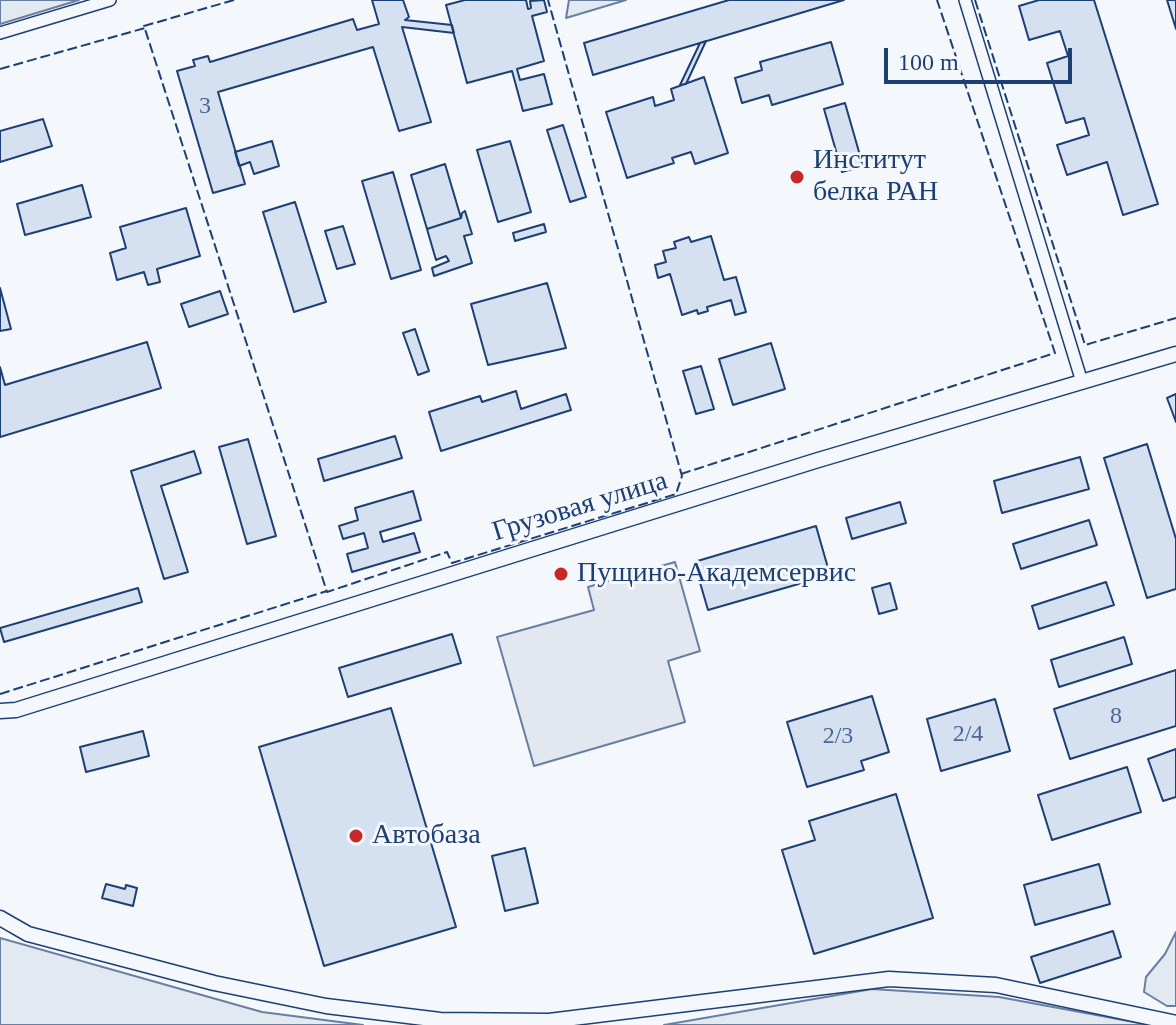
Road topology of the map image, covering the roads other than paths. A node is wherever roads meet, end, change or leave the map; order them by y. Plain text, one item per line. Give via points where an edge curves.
1 (110, 0) edge
2 (965, 0) edge
3 (0, 33) edge
4 (1176, 354) edge
5 (1082, 382) junction
6 (0, 711) edge
7 (0, 918) edge
8 (1176, 1023) edge

1 - 3 street
2 - 5 street
4 - 5 street, Грузовая улица
5 - 6 street, Грузовая улица
7 - 8 street via 28,934 214,983 326,1006 440,1020 549,1021 889,979 996,985

